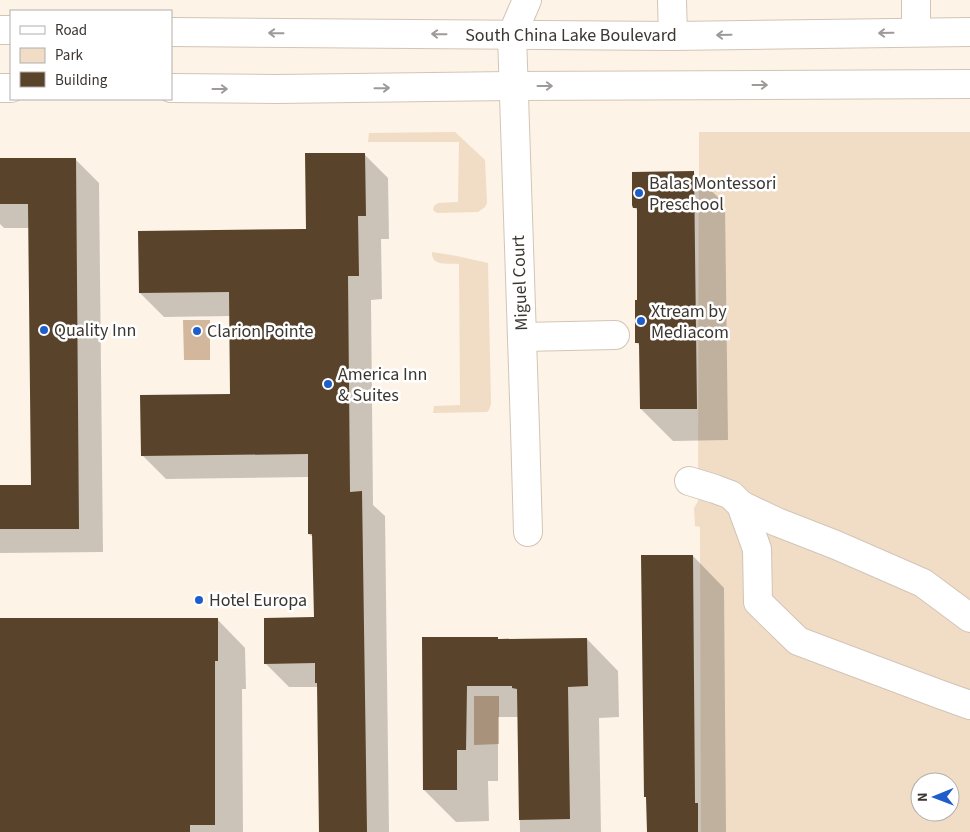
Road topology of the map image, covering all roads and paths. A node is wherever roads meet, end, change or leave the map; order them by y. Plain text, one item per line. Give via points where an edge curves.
1 (528, 0) edge
2 (672, 0) edge
3 (916, 0) edge
4 (172, 32) edge
5 (916, 32) junction
6 (970, 32) edge
7 (512, 35) junction
8 (673, 36) junction
9 (970, 84) edge
10 (513, 86) junction
11 (172, 88) edge
12 (615, 336) dead end
13 (522, 338) junction
14 (689, 481) dead end
15 (741, 505) junction
16 (528, 532) dead end
17 (922, 583) junction
18 (970, 604) edge
19 (970, 618) edge
20 (970, 705) edge

1 - 7 main road
2 - 8 main road
3 - 5 main road
7 -> 4 main road, South China Lake Boulevard
5 - 6 main road, South China Lake Boulevard
5 -> 8 main road, South China Lake Boulevard
7 - 8 main road, South China Lake Boulevard
7 - 10 main road, Miguel Court
10 -> 9 main road
11 -> 10 main road
10 - 13 main road, Miguel Court
12 - 13 main road
13 - 16 main road, Miguel Court
14 - 15 main road via 730,495
15 - 17 main road
15 - 20 main road via 757,549 758,602 798,641
17 - 18 main road
17 - 19 main road

